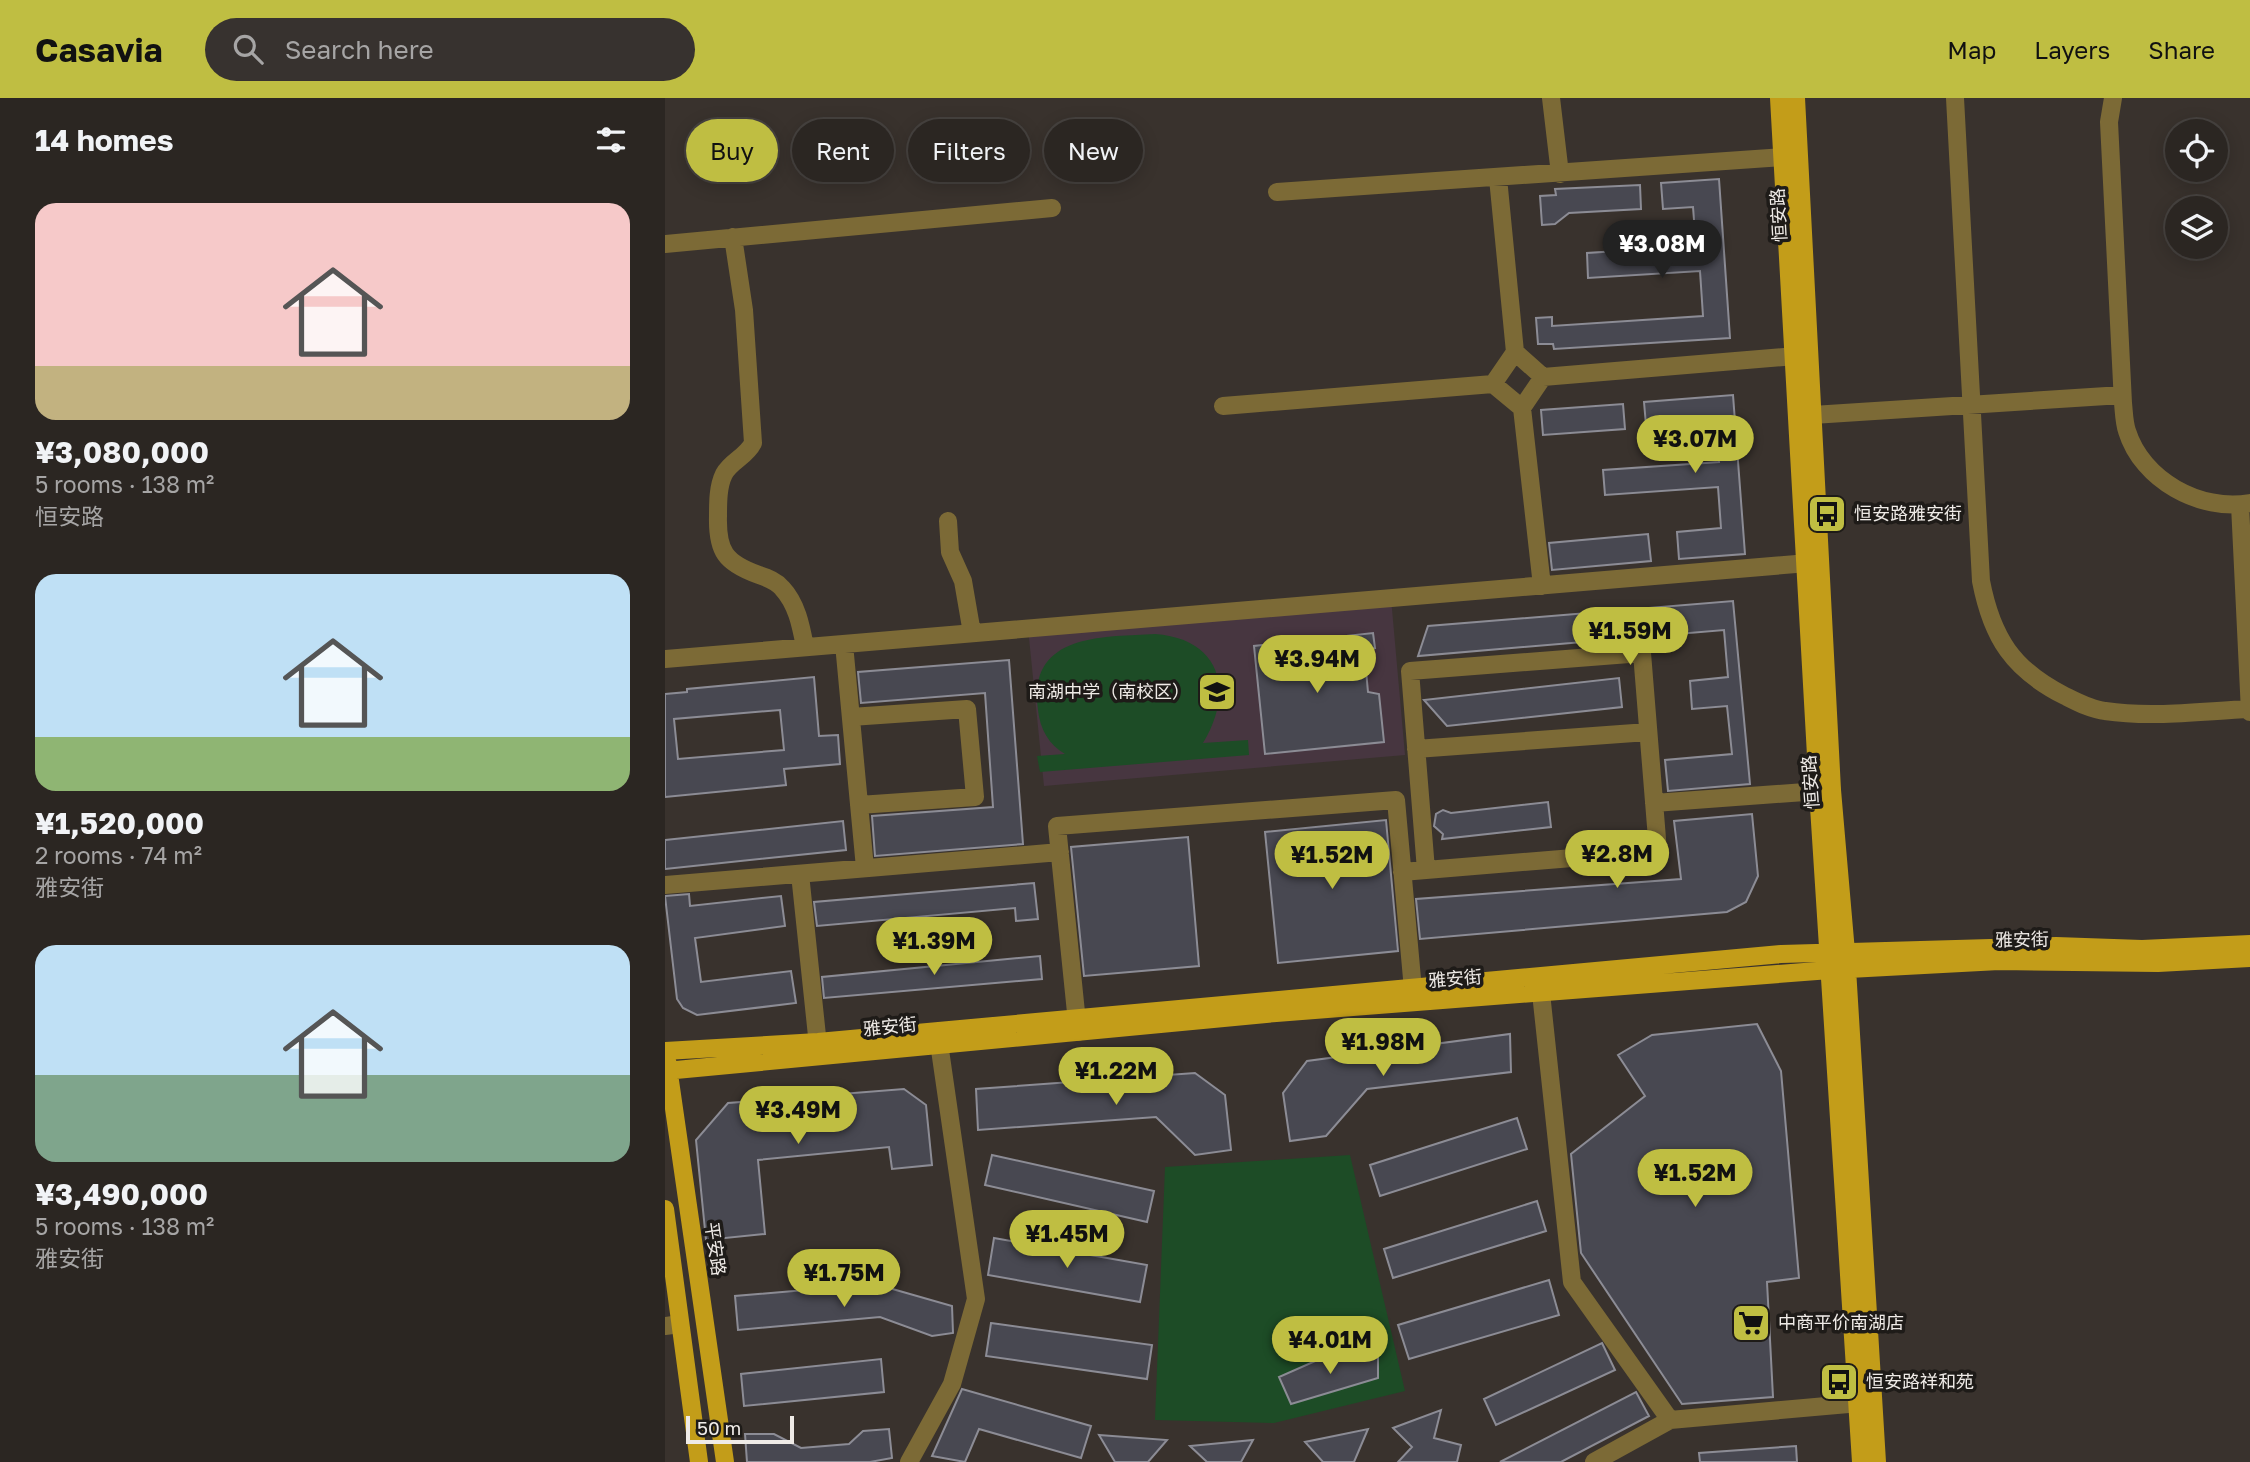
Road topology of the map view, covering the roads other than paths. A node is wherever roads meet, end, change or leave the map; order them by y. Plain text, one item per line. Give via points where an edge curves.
1 (1551, 98) edge
2 (1779, 98) edge
3 (1796, 98) edge
4 (1955, 98) edge
5 (2113, 98) edge
6 (1790, 157) junction
7 (1560, 174) junction
8 (1498, 178) junction
9 (1277, 192) dead end
10 (1052, 208) dead end
11 (733, 237) junction
12 (665, 244) edge
13 (1515, 352) junction
14 (1800, 356) junction
15 (1543, 377) junction
16 (1493, 384) junction
17 (2122, 395) junction
18 (1972, 406) junction
19 (1223, 407) dead end
20 (1522, 408) junction
21 (1804, 416) junction
22 (2245, 504) edge
23 (948, 521) dead end
24 (1812, 562) junction
25 (1542, 586) junction
26 (972, 633) junction
27 (844, 644) junction
28 (806, 647) junction
29 (665, 659) edge
30 (2250, 710) edge
31 (851, 717) junction
32 (1649, 732) junction
33 (1416, 749) junction
34 (1825, 790) junction
35 (1654, 803) junction
36 (859, 805) junction
37 (1060, 852) junction
38 (865, 868) junction
39 (1426, 870) junction
40 (1402, 872) junction
41 (800, 874) junction
42 (665, 885) edge
43 (2250, 944) edge
44 (2250, 958) edge
45 (1838, 961) junction
46 (1541, 993) junction
47 (1414, 995) junction
48 (1078, 1024) junction
49 (939, 1043) junction
50 (665, 1048) edge
51 (819, 1048) junction
52 (667, 1070) edge
53 (665, 1209) edge
54 (673, 1325) edge
55 (1866, 1403) junction
56 (1669, 1420) junction
57 (1616, 1456) edge
58 (699, 1462) edge
59 (725, 1462) edge
60 (909, 1462) edge
61 (1594, 1462) edge
62 (1861, 1462) edge
63 (1877, 1462) edge

1 - 7 street
2 - 6 main road, 恒安路
3 - 6 main road, 恒安路
4 - 18 street
5 - 17 street via 2109,122
6 - 7 street
6 - 14 main road, 恒安路
7 - 8 street
8 - 9 street
8 - 13 street
10 - 11 street
11 - 12 street
11 - 28 street via 744,310 753,443 723,476 719,546 736,563 782,588 795,608
13 - 15 street
13 - 16 street
14 - 15 street
14 - 21 main road, 恒安路
15 - 20 street
16 - 19 street
16 - 20 street
17 - 18 street
17 - 22 street via 2127,431 2156,475 2186,495 2211,504
18 - 21 street
18 - 30 street via 1981,581 1998,638 2019,665 2040,684 2103,711
20 - 25 street
21 - 24 main road, 恒安路
22 - 30 street
23 - 26 street via 950,552 963,581
24 - 25 street
24 - 34 main road, 恒安路
25 - 26 street
26 - 27 street
27 - 28 street
27 - 31 street
28 - 29 street
31 - 36 street
31 - 36 street via 967,709 975,797
32 - 33 street
32 - 33 street via 1642,653 1410,671
32 - 35 street
33 - 39 street
34 - 35 street
34 - 45 main road, 恒安路
35 - 39 street via 1658,851
36 - 38 street
37 - 38 street
37 - 40 street via 1056,826 1396,800
37 - 48 street
38 - 41 street
39 - 40 street
40 - 47 street
41 - 42 street
41 - 51 street
43 - 45 main road, 雅安街 via 2142,949 2056,946
44 - 45 main road, 雅安街 via 2158,963
45 - 46 main road, 雅安街
45 - 47 main road, 雅安街
45 - 55 main road, 恒安路
46 - 47 main road, 雅安街
46 - 56 street via 1572,1282
47 - 48 main road, 雅安街
48 - 49 main road, 雅安街
48 - 51 main road, 雅安街
49 - 51 main road, 雅安街
49 - 60 street via 976,1299 951,1384
50 - 51 main road, 雅安街
50 - 52 main road, 平安路
51 - 52 main road, 雅安街
52 - 59 main road, 平安路
53 - 54 main road
54 - 58 main road
55 - 56 street
55 - 62 main road, 恒安路
55 - 63 main road, 恒安路
56 - 57 street
57 - 61 street

